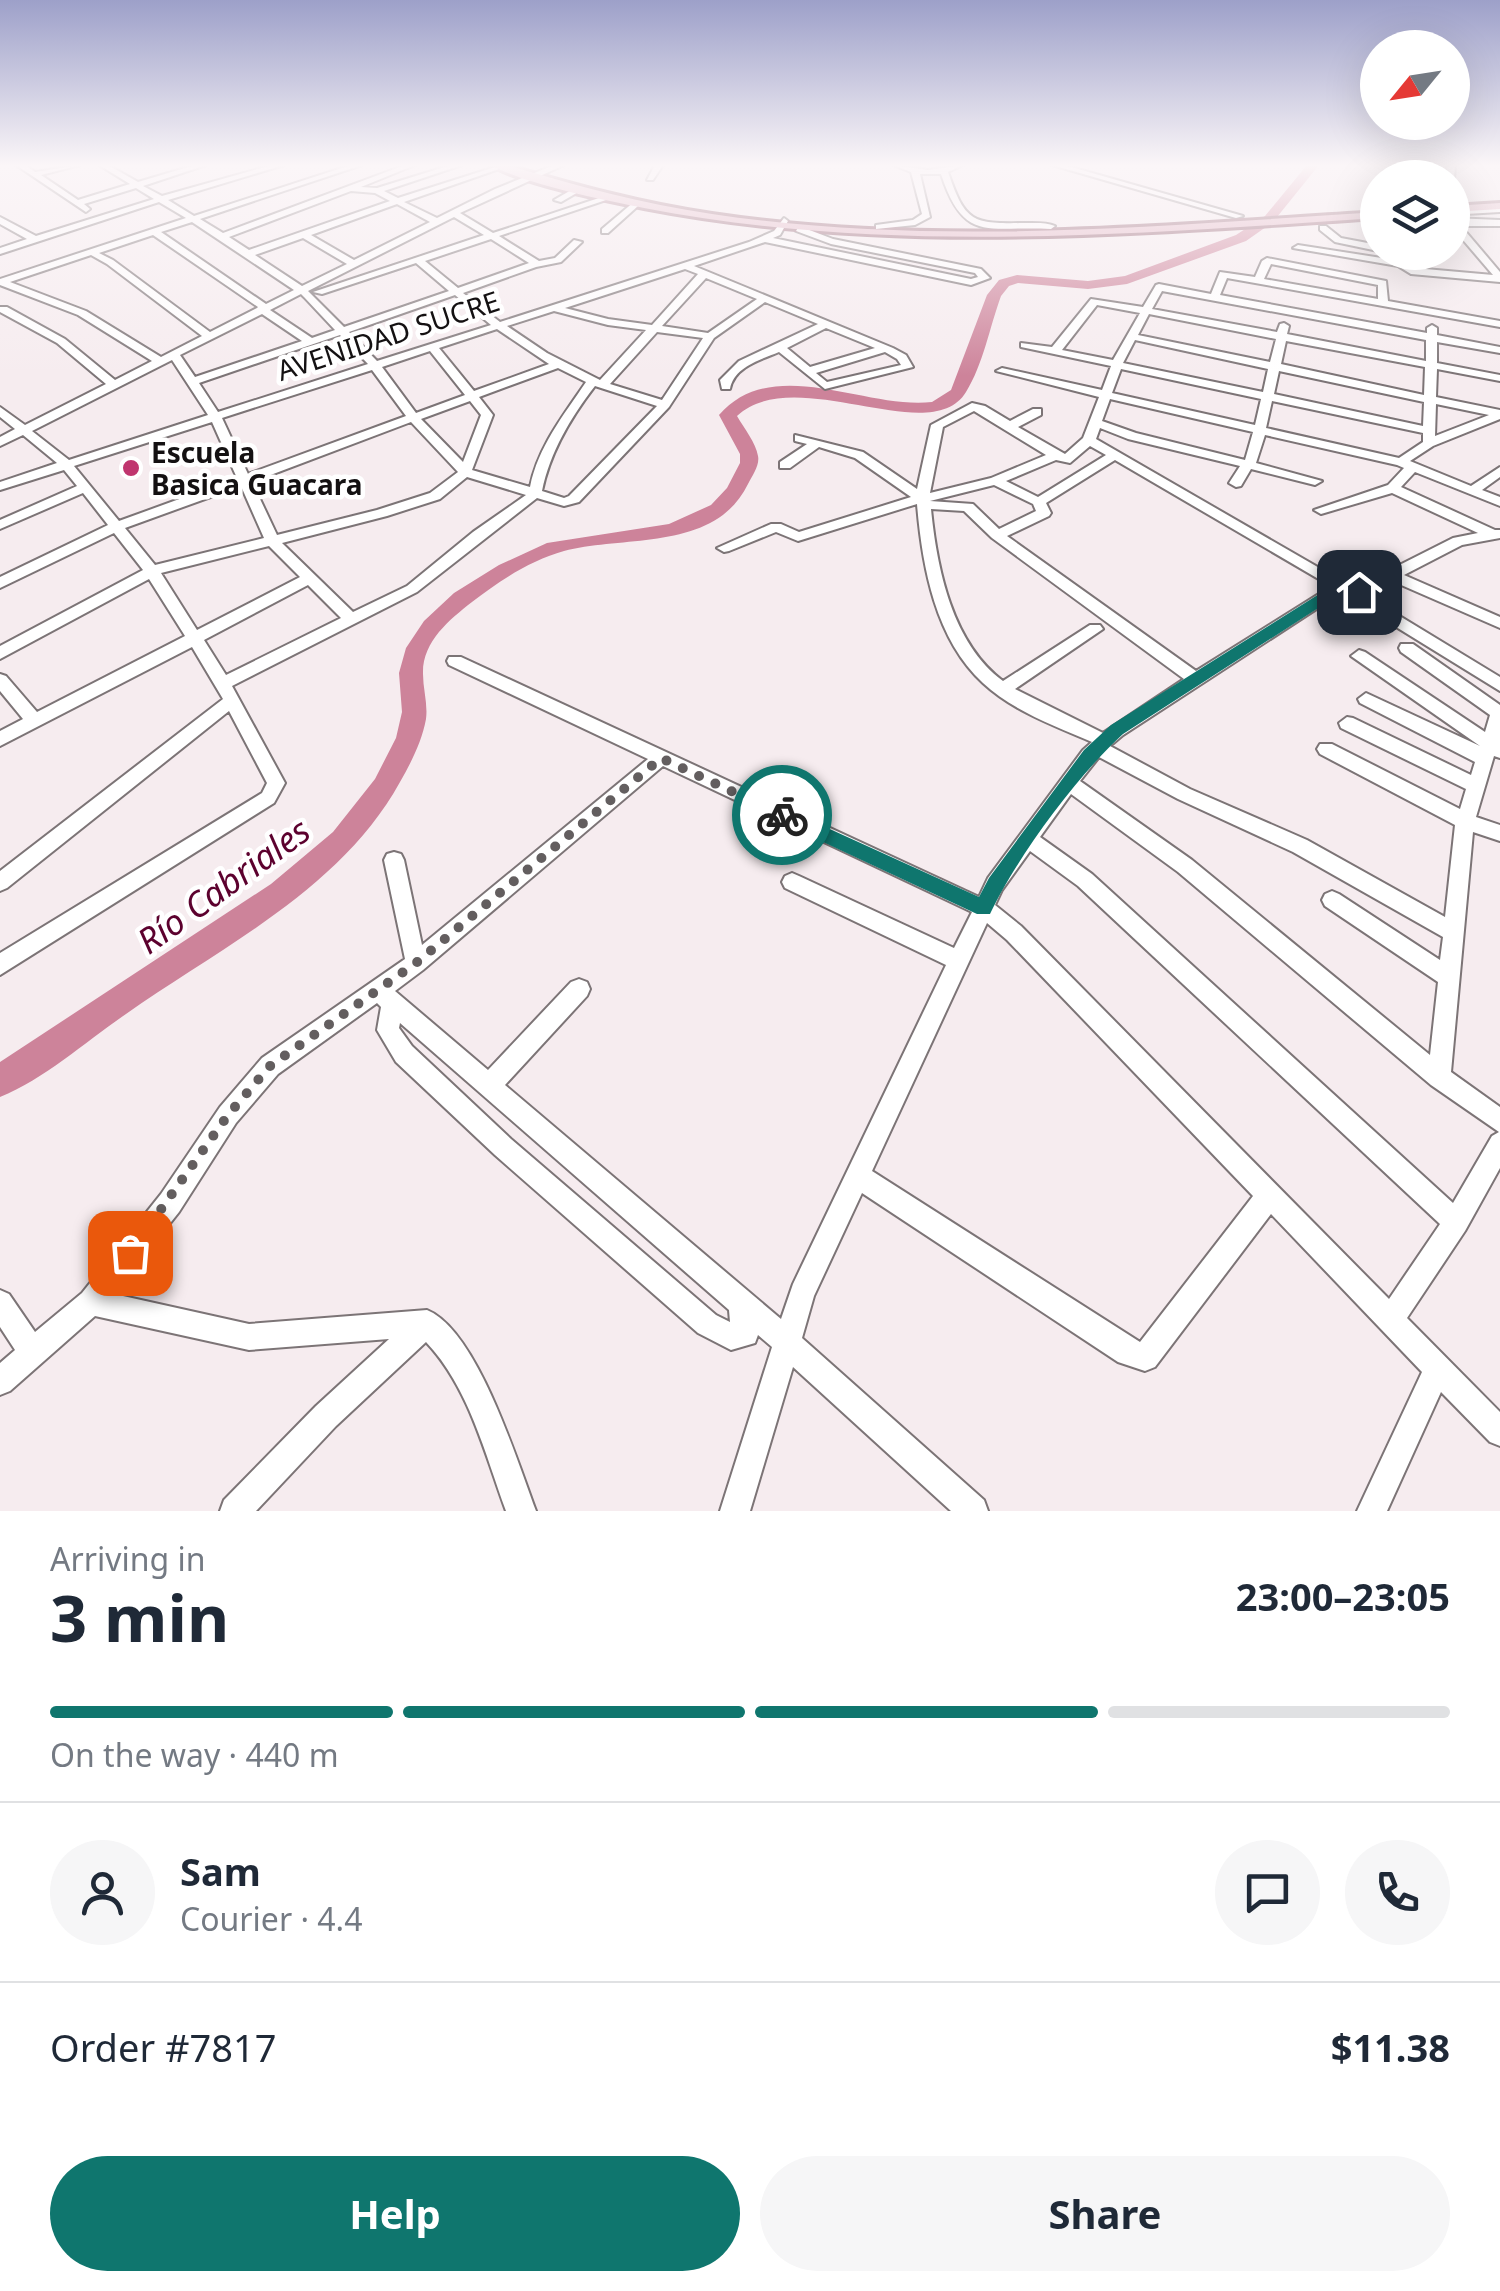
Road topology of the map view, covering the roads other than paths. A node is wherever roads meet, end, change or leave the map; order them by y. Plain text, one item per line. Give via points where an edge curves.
1 (28, 236) edge
2 (44, 236) edge
3 (140, 236) edge
4 (160, 236) edge
5 (222, 236) edge
6 (303, 236) edge
7 (306, 236) edge
8 (411, 236) edge
9 (492, 236) joint
10 (768, 236) edge
11 (821, 236) edge
12 (865, 236) edge
13 (1333, 236) edge
14 (1471, 236) edge
15 (34, 239) junction
16 (763, 239) junction
17 (577, 242) dead end
18 (1360, 244) edge
19 (855, 246) junction
20 (1298, 248) dead end
21 (0, 251) edge
22 (91, 252) junction
23 (248, 254) junction
24 (1360, 257) edge
25 (417, 259) junction
26 (354, 264) junction
27 (534, 265) junction
28 (684, 265) junction
29 (1410, 270) edge
30 (704, 274) junction
31 (1500, 279) edge
32 (1259, 280) junction
33 (1, 282) edge
34 (1293, 286) junction
35 (304, 293) junction
36 (39, 294) junction
37 (458, 294) junction
38 (1215, 296) junction
39 (763, 298) junction
40 (1383, 303) junction
41 (550, 307) junction
42 (264, 308) junction
43 (1, 310) edge
44 (1145, 310) junction
45 (1289, 310) junction
46 (1434, 313) junction
47 (1500, 324) edge
48 (495, 325) junction
49 (824, 325) junction
50 (656, 328) junction
51 (344, 331) junction
52 (208, 336) junction
53 (710, 336) junction
54 (1134, 337) junction
55 (1281, 337) junction
56 (1430, 337) junction
57 (311, 342) junction
58 (1025, 344) dead end
59 (432, 346) junction
60 (780, 347) junction
61 (884, 350) junction
62 (1054, 350) junction
63 (1500, 350) edge
64 (174, 354) junction
65 (160, 361) junction
66 (373, 363) junction
67 (559, 364) junction
68 (1117, 364) junction
69 (1429, 364) junction
70 (1274, 365) junction
71 (810, 371) junction
72 (1002, 371) dead end
73 (1500, 378) edge
74 (195, 381) junction
75 (597, 382) junction
76 (113, 384) junction
77 (726, 386) dead end
78 (1104, 394) junction
79 (1266, 395) junction
80 (474, 397) junction
81 (1430, 398) junction
82 (665, 405) junction
83 (0, 411) edge
84 (1037, 412) dead end
85 (214, 414) junction
86 (1500, 414) edge
87 (413, 418) junction
88 (1096, 422) junction
89 (1010, 426) junction
90 (1261, 428) junction
91 (22, 431) junction
92 (1429, 437) junction
93 (799, 438) dead end
94 (1088, 440) junction
95 (0, 442) edge
96 (817, 443) junction
97 (1114, 455) junction
98 (1061, 457) junction
99 (66, 464) junction
100 (785, 464) dead end
101 (1251, 464) junction
102 (1407, 464) junction
103 (1500, 471) edge
104 (465, 472) junction
105 (1086, 472) junction
106 (242, 478) junction
107 (1315, 481) dead end
108 (995, 482) junction
109 (1236, 483) dead end
110 (0, 486) edge
111 (84, 488) junction
112 (1393, 488) junction
113 (1475, 488) junction
114 (535, 493) junction
115 (923, 502) junction
116 (1038, 502) junction
117 (1500, 502) edge
118 (1321, 510) dead end
119 (0, 525) edge
120 (116, 527) junction
121 (1496, 534) edge
122 (997, 535) junction
123 (273, 542) junction
124 (724, 548) dead end
125 (152, 571) junction
126 (1392, 575) junction
127 (309, 578) junction
128 (0, 583) edge
129 (1346, 591) junction
130 (352, 620) junction
131 (1500, 624) edge
132 (1095, 629) dead end
133 (192, 638) junction
134 (1407, 648) dead end
135 (0, 654) edge
136 (1360, 656) dead end
137 (455, 661) dead end
138 (1194, 679) junction
139 (0, 680) edge
140 (1500, 686) edge
141 (1003, 689) junction
142 (227, 692) junction
143 (1366, 699) dead end
144 (1500, 712) edge
145 (34, 720) junction
146 (1346, 723) dead end
147 (0, 738) edge
148 (1101, 744) junction
149 (1326, 748) dead end
150 (1492, 753) edge
151 (661, 758) junction
152 (1069, 784) junction
153 (1475, 785) junction
154 (1465, 821) junction
155 (1500, 833) edge
156 (1028, 839) junction
157 (394, 860) dead end
158 (0, 882) edge
159 (792, 882) dead end
160 (1332, 900) dead end
161 (984, 908) junction
162 (1452, 932) junction
163 (959, 961) junction
164 (416, 963) junction
165 (0, 965) edge
166 (1448, 977) junction
167 (579, 990) dead end
168 (386, 997) junction
169 (1439, 1077) junction
170 (491, 1084) junction
171 (1500, 1121) edge
172 (1500, 1144) edge
173 (859, 1177) junction
174 (1268, 1197) junction
175 (1456, 1222) junction
176 (91, 1302) junction
177 (0, 1303) edge
178 (742, 1307) junction
179 (1391, 1318) junction
180 (427, 1322) junction
181 (785, 1341) junction
182 (32, 1353) junction
183 (1438, 1368) junction
184 (0, 1381) edge
185 (1500, 1432) edge
186 (236, 1511) edge
187 (521, 1511) edge
188 (735, 1511) edge
189 (973, 1511) edge
190 (1372, 1511) edge

1 - 15 street
2 - 15 street
3 - 22 street
4 - 42 street
5 - 23 street
6 - 23 street
7 - 26 street
8 - 26 street
9 - 25 street
9 - 27 street
10 - 16 street, AVENIDAD SUCRE
11 - 19 street
12 - 19 street
13 - 18 street
14 - 31 street
15 - 21 street
16 - 19 street via 972,282 984,278 978,271
16 - 28 street, AVENIDAD SUCRE
17 - 27 street via 558,260
20 - 24 street
22 - 33 street
22 - 52 street
23 - 35 street
25 - 35 street
25 - 37 street
26 - 35 street
27 - 37 street
28 - 30 street
28 - 41 street, AVENIDAD SUCRE
29 - 31 street
30 - 39 street
30 - 50 street
32 - 34 street
32 - 38 street via 1222,274
32 - 40 street via 1272,261 1383,283
33 - 36 street
34 - 40 street
34 - 45 street
35 - 42 street
35 - 51 street
36 - 43 street
36 - 65 street
37 - 48 street
37 - 51 street
38 - 44 street via 1159,287
38 - 45 street
39 - 49 street
39 - 53 street
40 - 46 street
41 - 48 street, AVENIDAD SUCRE
41 - 50 street
42 - 52 street
42 - 57 street
43 - 76 street via 62,342
44 - 54 street
44 - 55 street
44 - 62 street via 1092,302
45 - 55 street
45 - 56 street
46 - 47 street
46 - 56 street
48 - 59 street, AVENIDAD SUCRE
48 - 67 street
49 - 60 street
49 - 61 street
50 - 53 street
50 - 75 street
51 - 57 street
51 - 66 street
52 - 64 street
53 - 82 street
54 - 68 street
54 - 70 street
55 - 69 street
55 - 70 street
56 - 63 street
56 - 69 street
57 - 74 street
58 - 62 street
59 - 66 street, AVENIDAD SUCRE
59 - 80 street
60 - 71 street
60 - 77 street via 743,363
61 - 71 street
61 - 71 street via 908,367 826,386
62 - 68 street
64 - 65 street
64 - 74 street
65 - 76 street
66 - 85 street, AVENIDAD SUCRE
66 - 87 street
67 - 75 street
67 - 80 street
68 - 78 street
68 - 79 street
69 - 73 street
69 - 81 street
70 - 79 street
70 - 81 street
72 - 78 street
74 - 85 street
75 - 82 street
75 - 114 street via 554,438
76 - 91 street
78 - 88 street
78 - 90 street
79 - 90 street
79 - 92 street
80 - 87 street
80 - 104 street via 487,415
81 - 86 street
81 - 92 street
82 - 114 street via 574,499
83 - 91 street
84 - 89 street
85 - 99 street, AVENIDAD SUCRE
85 - 106 street
86 - 92 street
87 - 104 street
87 - 106 street
88 - 94 street
88 - 101 street
89 - 98 street
89 - 115 street via 975,407 938,425
90 - 101 street
90 - 102 street
91 - 95 street
91 - 99 street
92 - 102 street
93 - 96 street
94 - 97 street
94 - 98 street
96 - 100 street
96 - 115 street via 859,454
97 - 105 street
97 - 129 street
98 - 105 street
98 - 108 street
99 - 110 street, AVENIDAD SUCRE
99 - 111 street
101 - 107 street
101 - 109 street
102 - 112 street
102 - 113 street
103 - 113 street
104 - 114 street
104 - 123 street via 419,502
105 - 116 street
106 - 120 street
106 - 123 street
108 - 115 street
108 - 116 street
111 - 119 street
111 - 120 street
112 - 118 street
112 - 121 street
113 - 117 street
114 - 130 street via 412,589
115 - 122 street via 968,507
115 - 124 street via 798,537 776,527
115 - 141 street via 942,606 963,648
116 - 122 street via 1044,513
120 - 125 street
120 - 128 street
121 - 126 street via 1458,540
122 - 138 street
123 - 125 street
123 - 127 street
125 - 133 street
125 - 135 street
126 - 129 street
126 - 131 street
127 - 130 street
127 - 133 street
129 - 138 street
129 - 140 street
130 - 142 street
132 - 141 street
133 - 142 street
133 - 145 street
134 - 144 street
136 - 150 street
137 - 151 street
138 - 148 street
139 - 145 street
141 - 148 street
142 - 158 street
142 - 165 street via 276,783 268,798
143 - 150 street
144 - 150 street
145 - 147 street
146 - 153 street
148 - 152 street
148 - 162 street
149 - 154 street
150 - 153 street
151 - 161 street
151 - 164 street
152 - 156 street
152 - 169 street via 1185,866
153 - 154 street
154 - 155 street
154 - 162 street
156 - 161 street
156 - 175 street via 1085,880
157 - 164 street
159 - 163 street
160 - 166 street
161 - 163 street
161 - 174 street
162 - 166 street
163 - 173 street
164 - 168 street
166 - 169 street
167 - 170 street
168 - 170 street
168 - 176 street via 270,1066
168 - 178 street via 388,1030 404,1054 706,1324 731,1336 744,1332
169 - 171 street
170 - 178 street
172 - 175 street
173 - 174 street via 1145,1357
173 - 181 street
174 - 179 street
175 - 179 street
176 - 180 street via 249,1337
176 - 182 street
177 - 182 street
178 - 181 street
179 - 183 street
180 - 186 street
180 - 187 street via 456,1360
181 - 188 street
181 - 189 street
182 - 184 street
183 - 185 street
183 - 190 street

